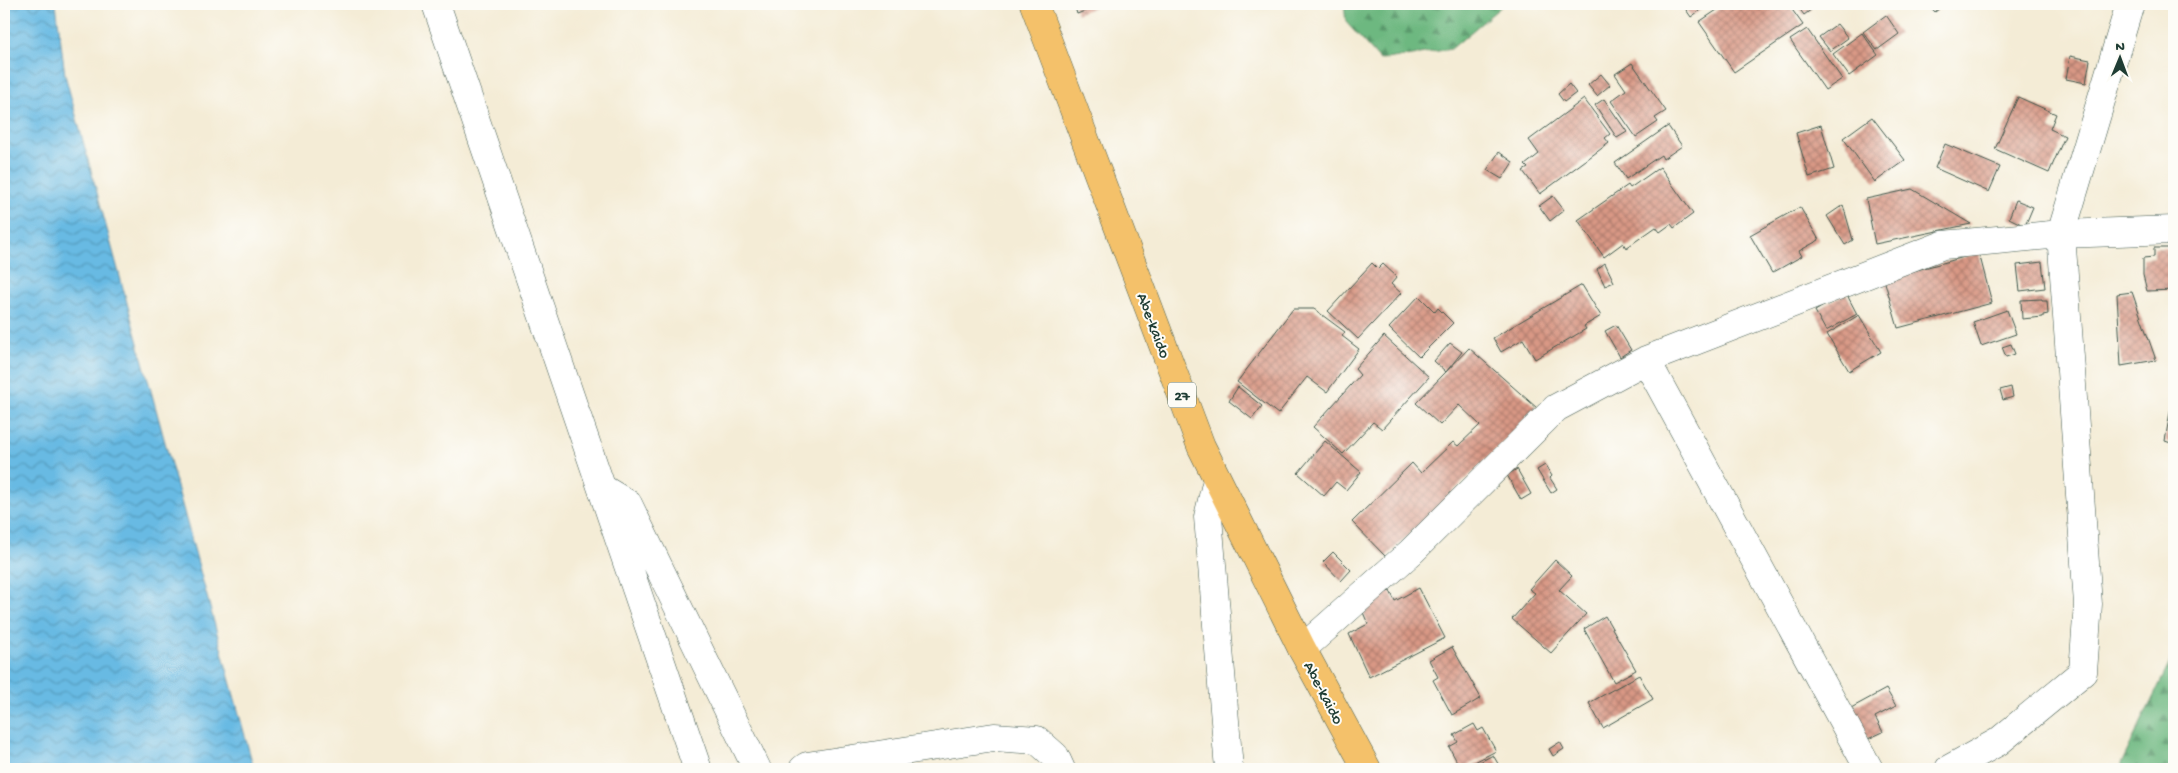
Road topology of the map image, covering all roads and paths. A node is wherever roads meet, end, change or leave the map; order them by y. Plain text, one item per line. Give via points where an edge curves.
1 (436, 4) edge
2 (1034, 4) edge
3 (2130, 4) edge
4 (2174, 230) edge
5 (2060, 234) junction
6 (1646, 360) junction
7 (1218, 480) junction
8 (603, 489) junction
9 (1302, 649) junction
10 (697, 767) dead end
11 (757, 769) edge
12 (803, 769) edge
13 (1061, 769) edge
14 (1230, 769) edge
15 (1367, 769) edge
16 (1869, 769) edge
17 (1950, 769) edge

1 - 8 street
2 - 7 main road, Abe-kaido / 27 via 1201,446
3 - 5 street
4 - 5 street
5 - 6 street via 1943,245
5 - 17 street via 2088,604 2083,672 1998,742
6 - 9 street via 1556,408 1411,552
6 - 16 street
7 - 9 main road, Abe-kaido / 27
7 - 14 street via 1208,517
8 - 10 street
8 - 11 street via 628,504
9 - 15 main road, Abe-kaido / 27
12 - 13 street via 994,737 1037,740 1055,756

